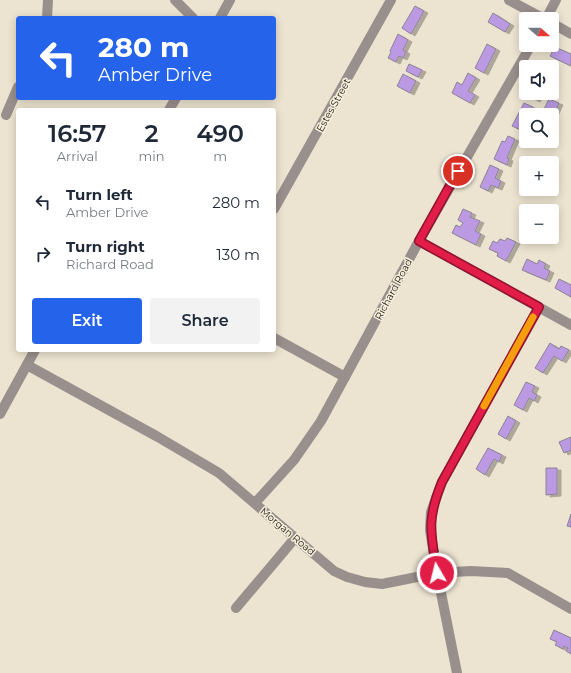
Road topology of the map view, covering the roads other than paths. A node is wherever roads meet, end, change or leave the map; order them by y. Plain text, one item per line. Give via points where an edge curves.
1 (48, 0) edge
2 (175, 0) edge
3 (230, 0) edge
4 (391, 0) edge
5 (509, 0) edge
6 (556, 0) edge
7 (532, 12) edge
8 (549, 12) edge
9 (47, 16) edge
10 (191, 16) edge
11 (221, 16) edge
12 (559, 27) edge
13 (571, 34) edge
14 (527, 52) edge
15 (16, 92) edge
16 (6, 115) dead end
17 (276, 205) edge
18 (419, 241) junction
19 (539, 307) junction
20 (571, 325) edge
21 (276, 339) edge
22 (34, 352) edge
23 (27, 365) junction
24 (345, 377) junction
25 (0, 414) edge
26 (255, 503) junction
27 (296, 538) junction
28 (437, 573) junction
29 (236, 608) dead end
30 (571, 609) edge
31 (457, 673) edge

1 - 9 street
2 - 10 street
3 - 11 street
4 - 17 street, Estes Street
5 - 7 street
6 - 8 street
12 - 13 street
14 - 18 street, Richard Road
15 - 16 street
18 - 19 street
18 - 24 street, Richard Road
19 - 20 street
19 - 28 street via 435,499 430,530
21 - 24 street
22 - 23 street
23 - 25 street
23 - 26 street, Morgan Road via 212,469
24 - 26 street, Richard Road via 309,440
26 - 27 street, Morgan Road
27 - 28 street, Morgan Road via 334,571 365,582 382,584
27 - 29 street
28 - 30 street, Morgan Road via 508,573
28 - 31 street

